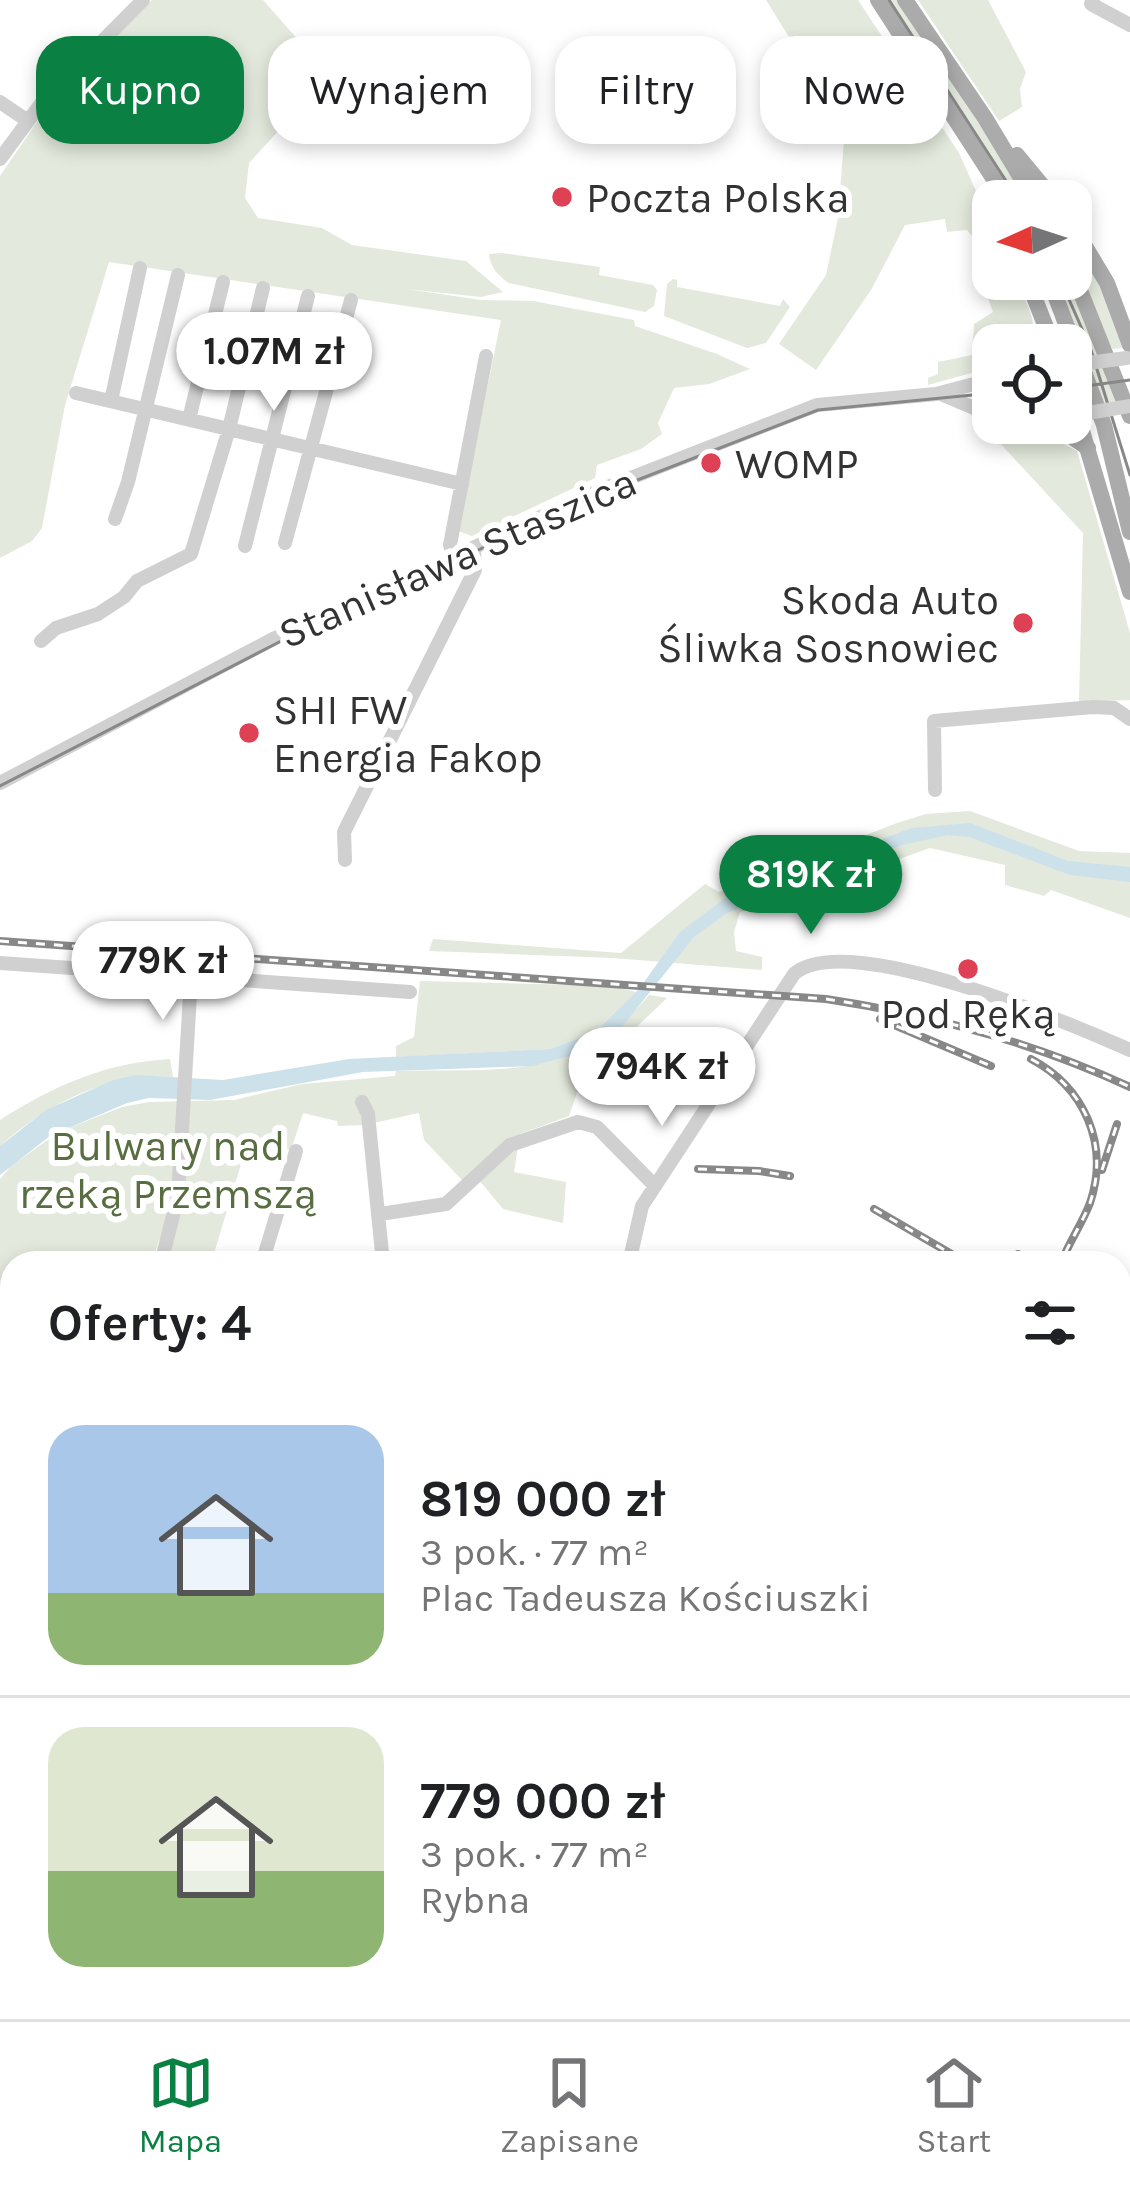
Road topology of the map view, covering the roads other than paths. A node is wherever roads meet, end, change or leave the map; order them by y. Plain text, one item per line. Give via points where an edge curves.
1 (143, 0) edge
2 (878, 0) edge
3 (905, 0) edge
4 (1093, 0) edge
5 (1130, 25) edge
6 (0, 102) edge
7 (985, 118) junction
8 (28, 121) junction
9 (972, 141) junction
10 (0, 160) edge
11 (986, 180) edge
12 (995, 180) edge
13 (1022, 180) edge
14 (1037, 180) edge
15 (1092, 257) edge
16 (140, 268) dead end
17 (178, 275) dead end
18 (223, 282) dead end
19 (263, 288) dead end
20 (308, 296) dead end
21 (351, 300) dead end
22 (1057, 300) edge
23 (1084, 300) edge
24 (1126, 324) edge
25 (1129, 353) edge
26 (486, 356) dead end
27 (1092, 360) edge
28 (972, 385) edge
29 (76, 393) dead end
30 (936, 394) junction
31 (111, 401) junction
32 (1130, 406) edge
33 (972, 408) edge
34 (1092, 409) edge
35 (147, 410) junction
36 (1130, 416) edge
37 (189, 419) junction
38 (229, 429) junction
39 (272, 439) junction
40 (1082, 444) edge
41 (1087, 444) edge
42 (1088, 448) junction
43 (313, 450) junction
44 (462, 484) junction
45 (115, 519) dead end
46 (1130, 532) edge
47 (285, 543) dead end
48 (245, 545) dead end
49 (474, 549) junction
50 (454, 558) junction
51 (1130, 592) edge
52 (40, 641) dead end
53 (1122, 706) edge
54 (1130, 718) edge
55 (0, 783) edge
56 (935, 790) dead end
57 (345, 860) dead end
58 (0, 963) edge
59 (191, 978) junction
60 (410, 992) dead end
61 (1130, 1050) edge
62 (362, 1102) dead end
63 (296, 1151) dead end
64 (655, 1186) junction
65 (380, 1214) junction
66 (165, 1251) edge
67 (266, 1251) edge
68 (382, 1251) edge
69 (631, 1251) edge

1 - 8 street
2 - 9 main road
3 - 7 main road
4 - 5 street
6 - 8 street
7 - 13 main road
7 - 14 main road
8 - 10 street
9 - 11 main road
9 - 12 main road
15 - 24 main road
16 - 31 street
17 - 35 street
18 - 37 street
19 - 38 street
20 - 39 street
21 - 43 street
22 - 46 main road via 1104,425
23 - 36 main road
24 - 25 main road
25 - 27 street, bridge
26 - 44 street
28 - 30 street, Stanisława Staszica
29 - 31 street
30 - 33 street, Stanisława Staszica
30 - 49 street, Stanisława Staszica via 817,405 584,496
31 - 35 street
32 - 34 street, bridge
35 - 37 street
35 - 45 street
37 - 38 street
38 - 39 street
38 - 52 street via 191,554
39 - 43 street
39 - 48 street
40 - 42 main road
41 - 42 main road
42 - 51 main road
43 - 44 street
43 - 47 street
44 - 50 street via 449,545
49 - 50 street, Stanisława Staszica
49 - 57 street via 475,570 344,832
50 - 55 street, Stanisława Staszica via 274,638
53 - 54 street
53 - 56 street via 934,722
58 - 59 street
59 - 60 street
59 - 66 street via 176,1210
61 - 64 street via 889,964 808,964
62 - 65 street
63 - 67 street
64 - 65 street via 597,1127 578,1122 516,1141 446,1204
64 - 69 street via 638,1214
65 - 68 street

